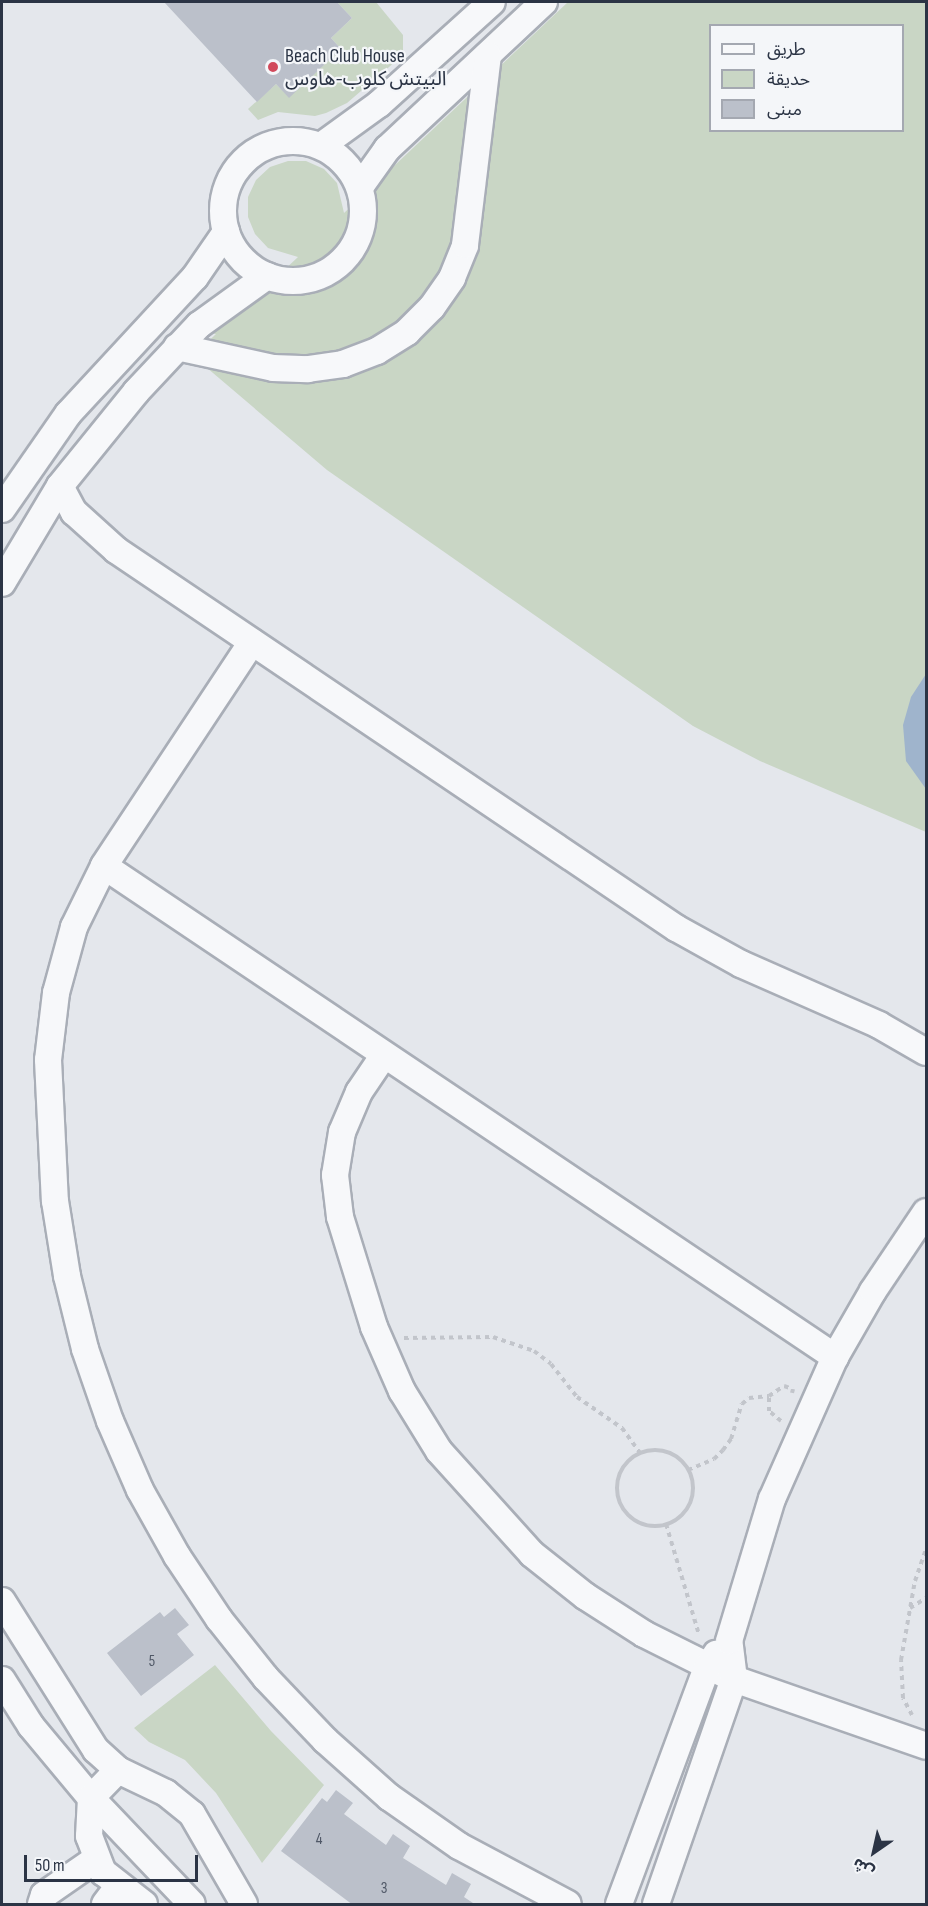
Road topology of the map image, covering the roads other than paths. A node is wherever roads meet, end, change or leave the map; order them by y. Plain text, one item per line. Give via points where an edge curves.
1 (492, 2) edge
2 (544, 2) edge
3 (488, 55) junction
4 (321, 146) junction
5 (360, 187) junction
6 (226, 232) junction
7 (267, 276) junction
8 (177, 347) junction
9 (60, 486) junction
10 (2, 509) edge
11 (2, 583) edge
12 (252, 642) junction
13 (104, 866) junction
14 (927, 1052) edge
15 (384, 1054) junction
16 (927, 1212) edge
17 (835, 1357) junction
18 (2, 1601) edge
19 (729, 1641) junction
20 (707, 1668) junction
21 (734, 1679) junction
22 (2, 1680) edge
23 (925, 1740) edge
24 (118, 1770) junction
25 (91, 1798) junction
26 (96, 1859) junction
27 (111, 1896) edge
28 (239, 1903) edge
29 (41, 1905) edge
30 (144, 1905) edge
31 (192, 1905) edge
32 (568, 1905) edge
33 (619, 1905) edge
34 (656, 1905) edge

1 - 4 street via 379,104
2 - 3 street
3 - 5 street via 387,148
3 - 8 street via 465,245 452,278 432,307 406,332 366,355 308,369 273,368
4 - 5 street via 338,156
4 - 6 street via 286,141 269,145 246,159 230,180 224,196
5 - 7 street via 364,205 358,240 335,268 302,281
6 - 7 street via 235,250
6 - 10 street via 188,285 68,414
7 - 8 street via 222,304
8 - 9 street
9 - 11 street
9 - 12 street via 74,512 95,534
12 - 13 street
12 - 14 street via 676,928 741,964 879,1025
13 - 15 street
13 - 32 street via 74,927 56,993 48,1060 51,1137 58,1223 83,1339 110,1421 140,1490 219,1619 325,1740 389,1797 459,1846
15 - 17 street
15 - 20 street via 359,1092 342,1132 335,1175 351,1261 402,1391 439,1451 532,1554 585,1596
16 - 17 street via 873,1291
17 - 19 street via 788,1421
18 - 24 street via 96,1750
19 - 20 street
19 - 21 street
20 - 21 street
20 - 33 street
21 - 23 street
21 - 34 street
22 - 25 street via 31,1726
24 - 25 street
24 - 28 street via 166,1793 192,1814 210,1841
25 - 26 street via 89,1836
25 - 31 street via 129,1843
26 - 27 street
26 - 29 street via 44,1896
27 - 30 street

